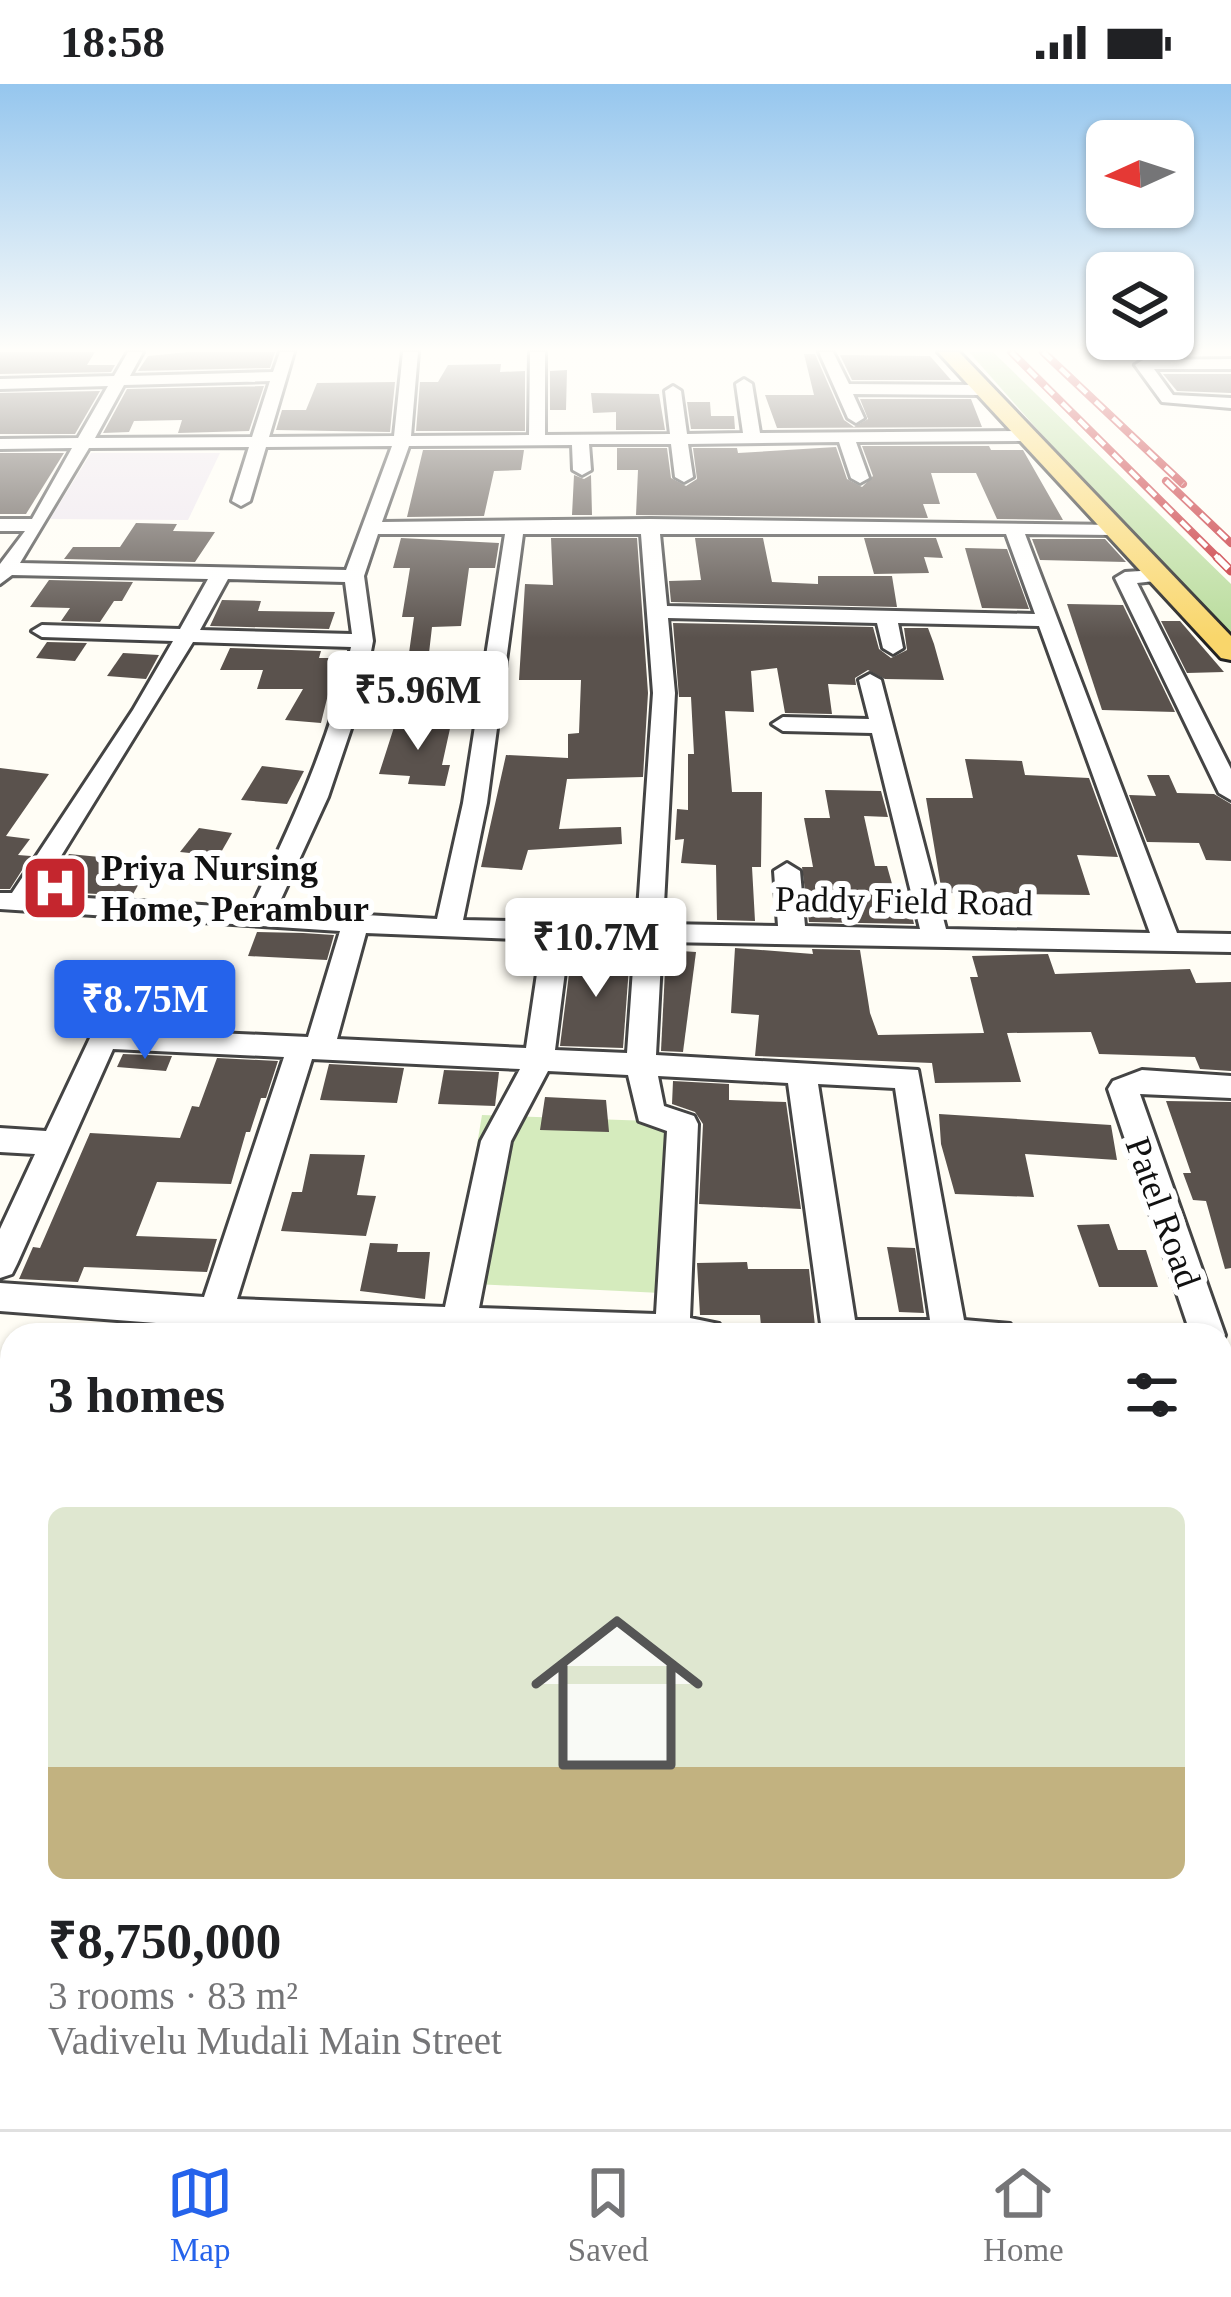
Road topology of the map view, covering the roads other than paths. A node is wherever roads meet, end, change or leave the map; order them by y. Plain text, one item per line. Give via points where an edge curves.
1 (81, 447) edge
2 (256, 447) edge
3 (400, 447) edge
4 (580, 447) edge
5 (680, 447) edge
6 (850, 447) edge
7 (1035, 447) edge
8 (581, 470) dead end
9 (684, 477) dead end
10 (860, 478) dead end
11 (241, 501) dead end
12 (0, 525) edge
13 (38, 525) junction
14 (650, 525) junction
15 (515, 527) junction
16 (370, 528) junction
17 (1013, 528) junction
18 (1112, 529) junction
19 (4, 573) edge
20 (221, 574) junction
21 (354, 576) junction
22 (1156, 576) junction
23 (659, 613) junction
24 (886, 617) junction
25 (1048, 620) junction
26 (42, 631) dead end
27 (185, 638) junction
28 (363, 641) junction
29 (893, 648) dead end
30 (1231, 652) edge
31 (870, 680) dead end
32 (782, 724) dead end
33 (882, 725) junction
34 (1231, 793) edge
35 (787, 872) dead end
36 (10, 901) edge
37 (258, 920) junction
38 (355, 925) junction
39 (448, 929) junction
40 (557, 929) junction
41 (648, 932) junction
42 (792, 933) junction
43 (935, 936) junction
44 (1167, 942) junction
45 (1231, 943) edge
46 (311, 1046) junction
47 (538, 1061) junction
48 (641, 1065) junction
49 (801, 1072) junction
50 (1231, 1087) edge
51 (0, 1140) edge
52 (55, 1144) junction
53 (0, 1264) edge
54 (0, 1297) edge
55 (459, 1322) junction
56 (205, 1323) edge
57 (213, 1323) edge
58 (336, 1323) edge
59 (486, 1323) edge
60 (672, 1323) edge
61 (834, 1323) edge
62 (947, 1323) edge
63 (1204, 1323) edge

1 - 13 street
2 - 11 street
3 - 16 street
4 - 8 street
5 - 9 street
6 - 10 street
7 - 18 main road
12 - 13 street
13 - 19 street
14 - 15 street
14 - 17 street
14 - 23 street
15 - 16 street
15 - 39 street
16 - 21 street
17 - 18 street
17 - 25 street
18 - 22 main road
19 - 20 street
20 - 21 street
20 - 27 street
21 - 28 street
22 - 30 main road
22 - 34 street via 1125,578
23 - 24 street
23 - 41 street via 664,693
24 - 25 street
24 - 29 street
25 - 44 street
26 - 27 street
27 - 28 street
27 - 36 street
28 - 37 street via 316,797
31 - 33 street
32 - 33 street
33 - 43 street
35 - 42 street
36 - 37 street, Paddy Field Road
37 - 38 street, Paddy Field Road
38 - 39 street, Paddy Field Road
38 - 46 street
39 - 40 street, Paddy Field Road
40 - 41 street, Paddy Field Road
40 - 47 street
41 - 42 street, Paddy Field Road
41 - 48 street
42 - 43 street, Paddy Field Road
43 - 44 street, Paddy Field Road
44 - 45 street, Paddy Field Road
46 - 47 street
46 - 52 street via 104,1038
46 - 57 street
47 - 48 street
47 - 55 street via 496,1141
48 - 49 street
48 - 60 street via 650,1113 683,1124
49 - 61 street
49 - 62 street via 908,1078
50 - 63 street, Patel Road via 1142,1081 1123,1089
51 - 52 street
52 - 53 street
54 - 56 street
55 - 58 street
55 - 59 street

